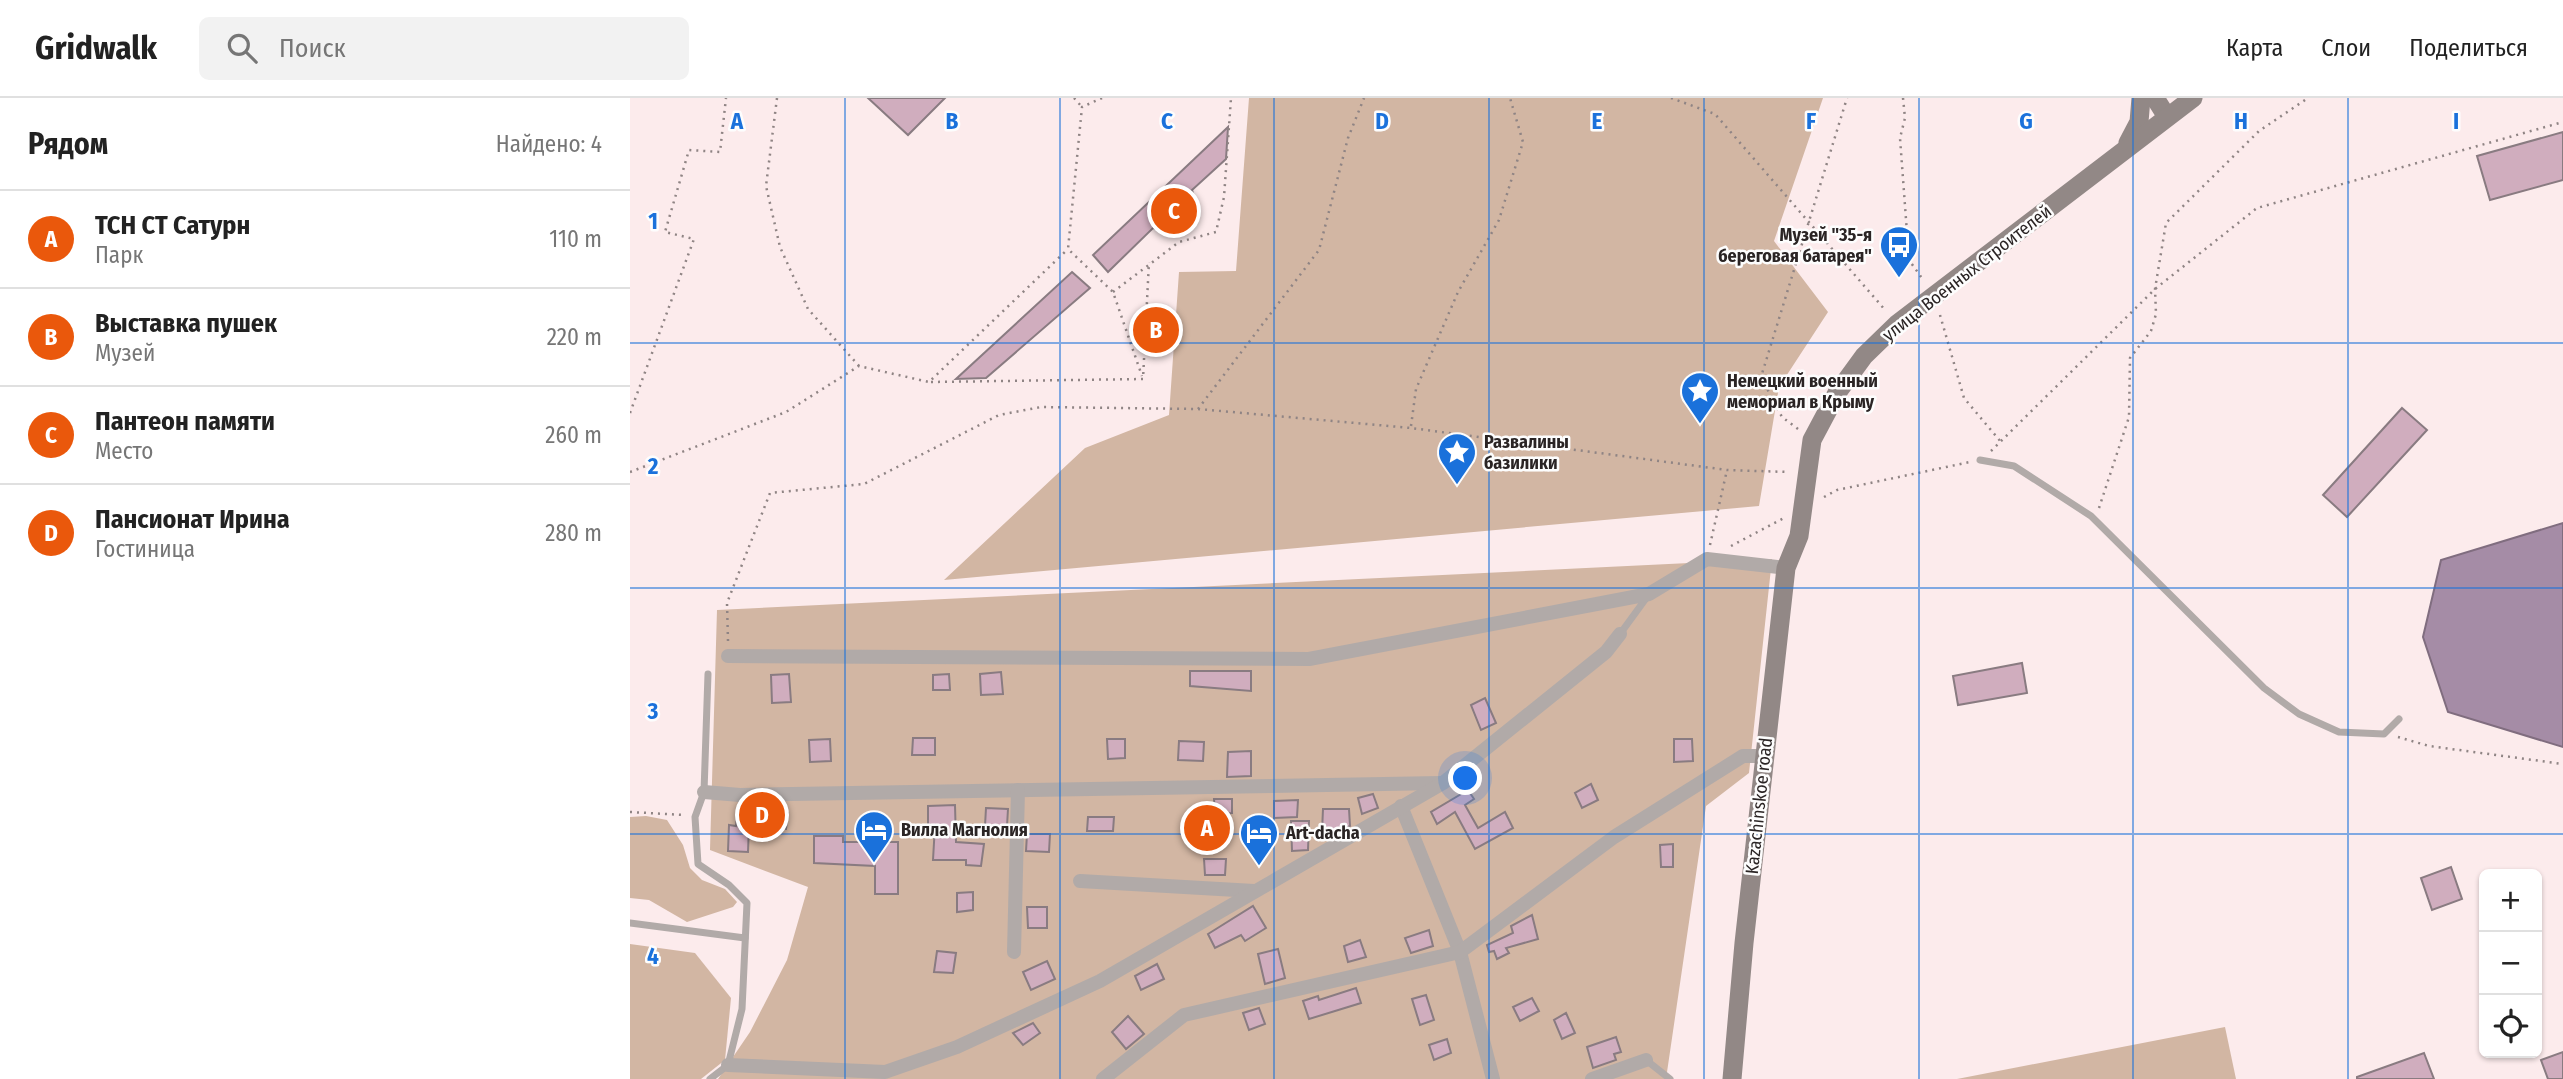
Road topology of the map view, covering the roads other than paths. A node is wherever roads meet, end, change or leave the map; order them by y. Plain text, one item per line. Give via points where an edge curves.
1 (2141, 98) edge
2 (2155, 98) edge
3 (2193, 98) edge
4 (2168, 117) junction
5 (2122, 152) junction
6 (1980, 460) road end
7 (1799, 536) joint
8 (1786, 568) junction
9 (1649, 594) junction
10 (1620, 634) joint
11 (728, 656) road end
12 (708, 674) dead end
13 (2399, 719) dead end
14 (1765, 756) junction
15 (1443, 783) junction
16 (1018, 790) junction
17 (704, 792) junction
18 (1401, 806) junction
19 (1080, 881) dead end
20 (1255, 891) junction
21 (630, 923) edge
22 (746, 938) junction
23 (1014, 952) dead end
24 (1460, 952) junction
25 (1646, 1060) joint
26 (728, 1065) junction
27 (710, 1079) edge
28 (1104, 1079) edge
29 (1493, 1079) edge
30 (1592, 1079) edge
31 (1670, 1079) edge
32 (1732, 1079) edge

1 - 5 main road via 2139,122
2 - 4 main road
3 - 4 main road, улица Военных Строителей
4 - 5 main road, улица Военных Строителей
5 - 7 main road, улица Военных Строителей via 1897,324 1857,365 1812,440
6 - 13 lane via 2014,466 2070,500 2264,688 2299,714 2339,732 2384,734
7 - 8 main road, Kazachinskoe road
8 - 9 street via 1707,559
8 - 14 main road, Kazachinskoe road
9 - 10 lane
9 - 11 street via 1309,659
10 - 15 street via 1606,652
12 - 17 lane
14 - 24 street via 1743,756 1614,836
14 - 32 main road, Kazachinskoe road
15 - 16 street
15 - 18 street
16 - 17 street
16 - 23 street
17 - 22 lane via 695,817 698,864 747,903
18 - 20 street
18 - 24 street
19 - 20 street
20 - 26 street via 1100,981 957,1047 885,1072
21 - 22 lane
22 - 26 lane via 742,1009
24 - 28 street via 1184,1015
24 - 29 street
25 - 30 street
25 - 31 lane
26 - 27 lane

